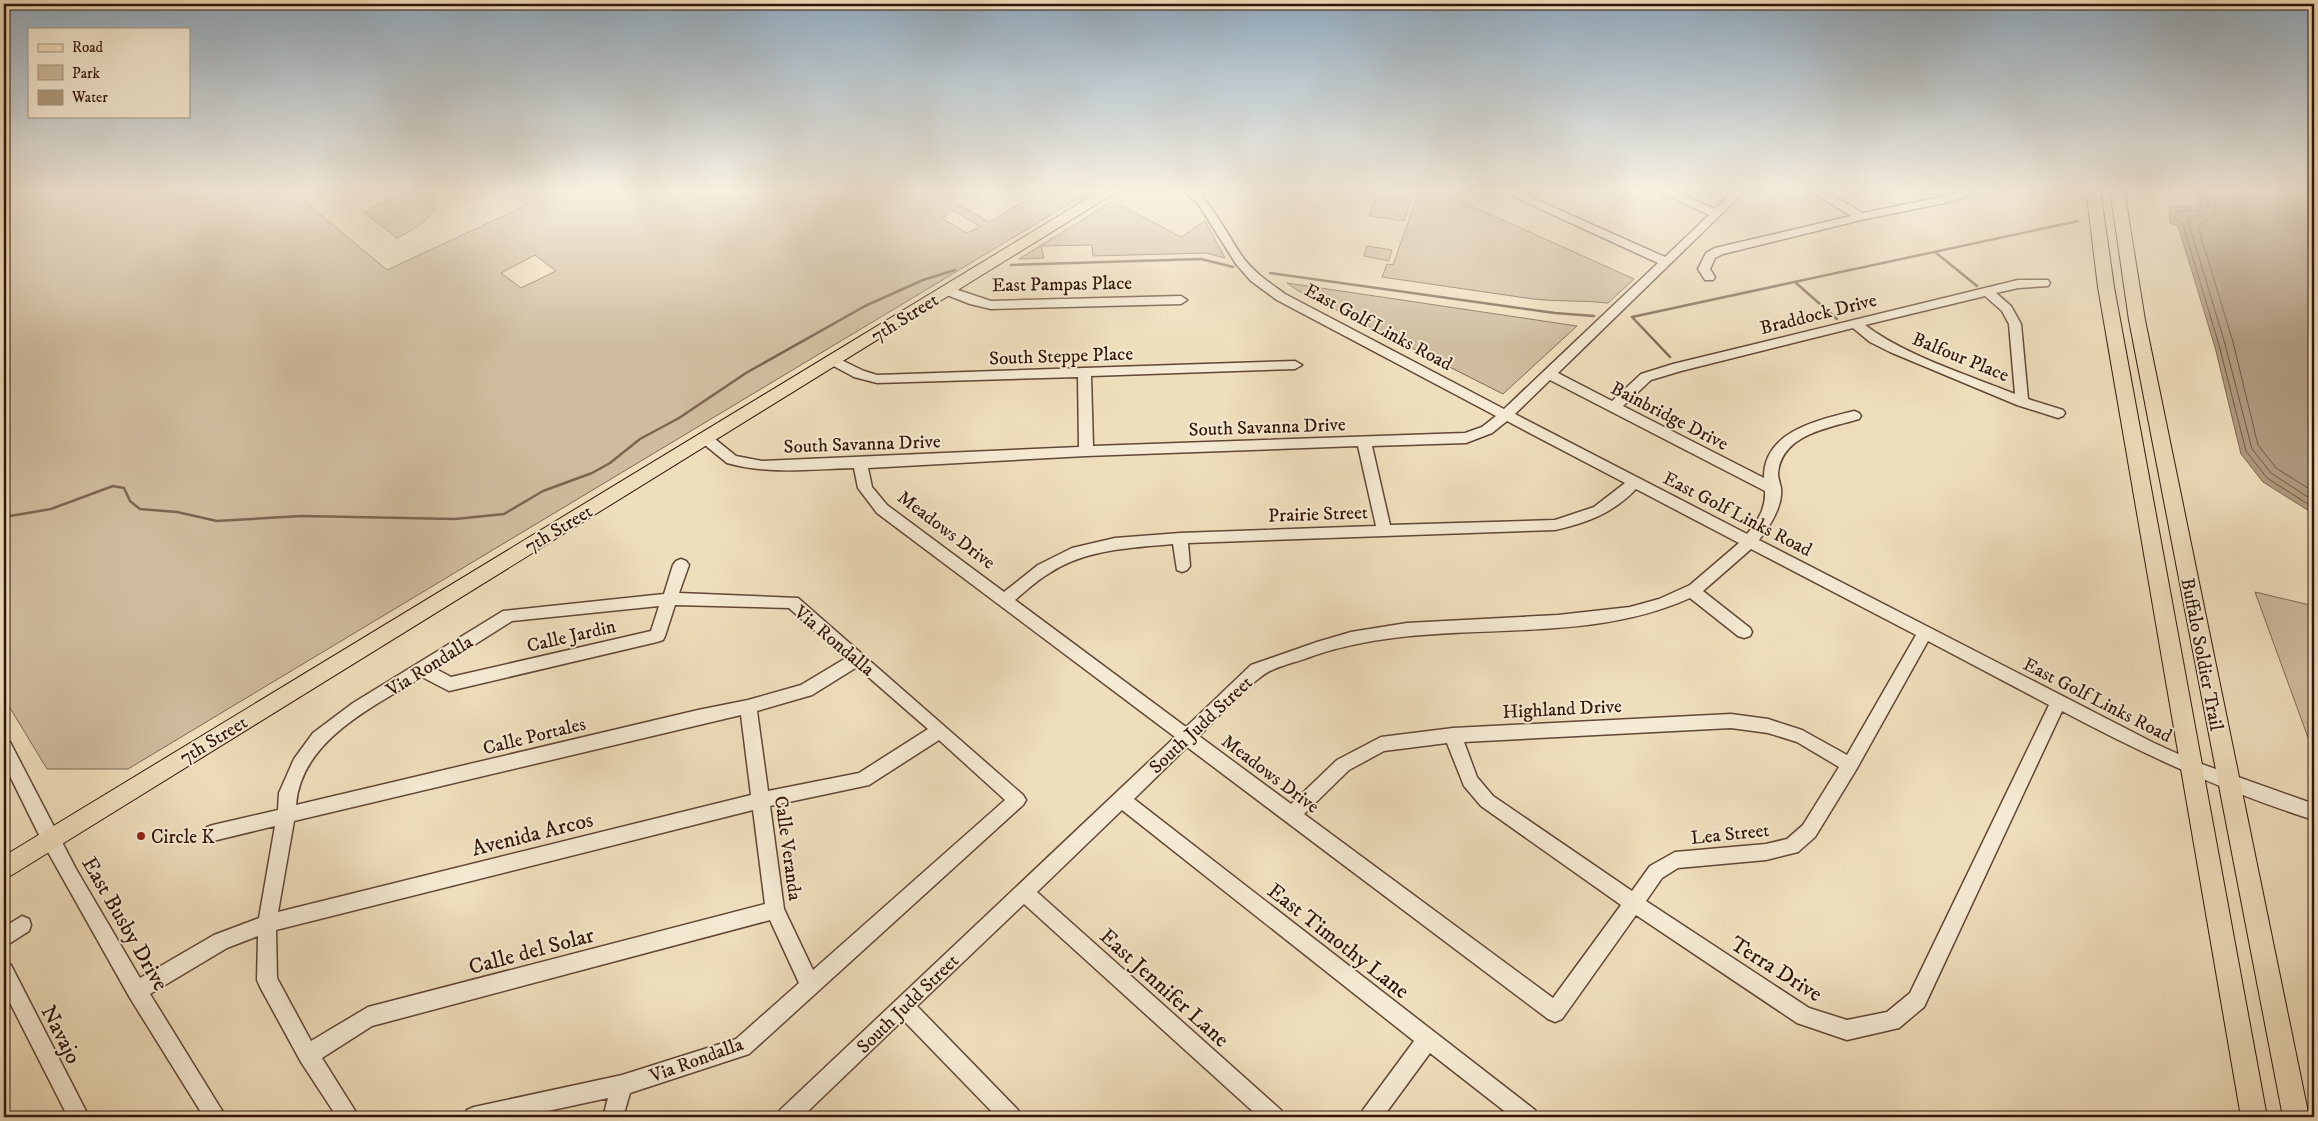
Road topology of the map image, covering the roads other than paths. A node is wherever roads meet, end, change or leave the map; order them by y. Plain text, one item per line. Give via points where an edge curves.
1 (1028, 241) edge
2 (1227, 241) edge
3 (1620, 241) edge
4 (1689, 241) edge
5 (1759, 241) edge
6 (2100, 241) edge
7 (2124, 241) edge
8 (1667, 262) junction
9 (1709, 277) dead end
10 (2044, 283) dead end
11 (946, 290) junction
12 (1988, 292) junction
13 (1181, 300) dead end
14 (1855, 324) junction
15 (833, 360) junction
16 (1295, 365) dead end
17 (1084, 373) junction
18 (1549, 374) junction
19 (2022, 402) junction
20 (1614, 407) junction
21 (2058, 413) dead end
22 (1506, 415) junction
23 (1854, 416) dead end
24 (705, 438) junction
25 (1364, 442) junction
26 (1086, 451) junction
27 (860, 463) junction
28 (1634, 482) junction
29 (1774, 489) junction
30 (1384, 531) junction
31 (1180, 538) junction
32 (1750, 542) junction
33 (680, 565) dead end
34 (1182, 566) dead end
35 (1692, 591) junction
36 (670, 599) junction
37 (1005, 599) junction
38 (1744, 632) dead end
39 (1925, 633) junction
40 (857, 659) junction
41 (424, 670) junction
42 (2058, 703) junction
43 (748, 707) junction
44 (940, 730) junction
45 (1453, 735) junction
46 (1186, 736) junction
47 (4, 747) edge
48 (1850, 765) junction
49 (2190, 767) junction
50 (2228, 782) junction
51 (1121, 799) junction
52 (761, 800) junction
53 (2314, 812) edge
54 (286, 816) junction
55 (1292, 816) junction
56 (212, 833) dead end
57 (50, 839) junction
58 (4, 868) edge
59 (1024, 892) junction
60 (1634, 903) junction
61 (775, 910) junction
62 (267, 924) junction
63 (22, 925) dead end
64 (4, 938) edge
65 (4, 972) edge
66 (811, 987) junction
67 (137, 991) junction
68 (904, 1007) junction
69 (1556, 1012) joint
70 (1428, 1039) junction
71 (308, 1055) junction
72 (622, 1085) junction
73 (79, 1117) edge
74 (216, 1117) edge
75 (348, 1117) edge
76 (474, 1117) edge
77 (614, 1117) edge
78 (787, 1117) edge
79 (1011, 1117) edge
80 (1274, 1117) edge
81 (1370, 1117) edge
82 (1528, 1117) edge
83 (2254, 1117) edge
84 (2296, 1117) edge

1 - 11 main road, 7th Street
2 - 22 street, East Golf Links Road via 1254,278 1281,297
3 - 8 street
4 - 8 street, South Savanna Drive
5 - 9 street via 1710,256 1704,269
6 - 49 main road, Buffalo Soldier Trail
7 - 50 main road, Buffalo Soldier Trail
8 - 18 street, South Savanna Drive
10 - 12 street, Braddock Drive via 2018,284
11 - 13 street, East Pampas Place via 991,305
11 - 15 main road, 7th Street
12 - 14 street, Braddock Drive
12 - 19 street via 2007,309 2015,324
14 - 19 street, Balfour Place via 1895,349
14 - 20 street, Braddock Drive via 1657,373 1637,384
15 - 17 street, South Steppe Place via 859,374 877,379
15 - 24 main road, 7th Street
16 - 17 street, South Steppe Place
17 - 26 street
18 - 20 street, Bainbridge Drive
18 - 22 street, South Savanna Drive
19 - 21 street, Balfour Place
20 - 29 street, Bainbridge Drive
22 - 25 street, South Savanna Drive via 1487,430 1466,438
22 - 28 street, East Golf Links Road
23 - 29 street, South Judd Street via 1820,424 1793,436 1778,454 1771,473
24 - 27 street, South Savanna Drive via 732,460 746,464
24 - 57 main road, 7th Street
25 - 26 street, South Savanna Drive
25 - 30 street
26 - 27 street, South Savanna Drive
27 - 37 street, Meadows Drive via 865,488 882,508
28 - 30 street, Prairie Street via 1616,501 1585,519 1555,525
28 - 32 street, East Golf Links Road
29 - 32 street, South Judd Street via 1771,507
30 - 31 street, Prairie Street
31 - 34 street
31 - 37 street, Prairie Street via 1115,544 1077,552 1043,569
32 - 35 street, South Judd Street
32 - 39 street, East Golf Links Road
33 - 36 street, Calle Jardin
35 - 38 street
35 - 46 street, South Judd Street via 1639,612 1417,628 1333,642 1257,670
36 - 40 street, Via Rondalla via 793,602
36 - 41 street, Via Rondalla via 509,615
36 - 41 street, Calle Jardin via 657,636 449,684
37 - 46 street, Meadows Drive
39 - 42 street, East Golf Links Road
39 - 48 street, Lea Street
40 - 43 street, Calle Portales via 806,690
40 - 44 street, Via Rondalla
41 - 54 street, Via Rondalla via 359,708 319,738 303,759 288,793
42 - 49 street, East Golf Links Road
42 - 60 street, Terra Drive via 1917,1000 1892,1021 1847,1030 1804,1016
43 - 52 street, Calle Veranda
43 - 54 street, Calle Portales
44 - 52 street, Avenida Arcos via 863,780
44 - 66 street, Via Rondalla via 1017,800
45 - 48 street, Highland Drive via 1730,721 1768,726 1802,737
45 - 55 street, Highland Drive via 1381,744 1343,764
45 - 60 street, Terra Drive via 1470,781 1487,801
46 - 51 street, South Judd Street
46 - 55 street, Meadows Drive
47 - 57 street, East Busby Drive
48 - 60 street, Lea Street via 1809,831 1792,846 1766,852 1675,860 1656,872
49 - 50 street, East Golf Links Road
49 - 83 main road, Buffalo Soldier Trail
50 - 53 street, East Golf Links Road
50 - 84 main road, Buffalo Soldier Trail
51 - 59 street, South Judd Street
51 - 70 street, East Timothy Lane
52 - 61 street, Calle Veranda
52 - 62 street, Avenida Arcos
54 - 56 street, Calle Portales
54 - 62 street, Via Rondalla
55 - 69 street, Meadows Drive
57 - 58 main road, 7th Street
57 - 67 street, East Busby Drive
59 - 68 street, South Judd Street
59 - 80 street, East Jennifer Lane
60 - 69 street, Lea Street
61 - 66 street, Calle Veranda
61 - 71 street, Calle del Solar via 368,1017
62 - 67 street, Avenida Arcos via 221,940
62 - 71 street, Via Rondalla via 267,980
63 - 64 street
65 - 73 street, Navajo
66 - 72 street, Via Rondalla via 742,1047
67 - 74 street, East Busby Drive
68 - 78 street, South Judd Street
68 - 79 street
70 - 81 street
70 - 82 street, East Timothy Lane
71 - 75 street, Via Rondalla
72 - 76 street, Via Rondalla
72 - 77 street

